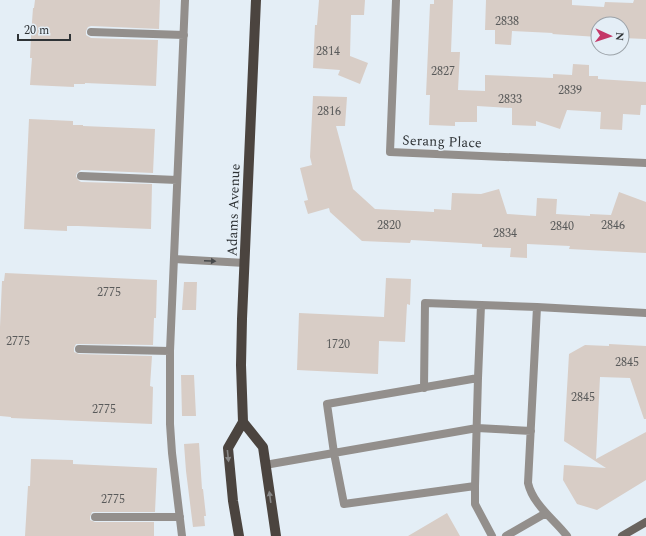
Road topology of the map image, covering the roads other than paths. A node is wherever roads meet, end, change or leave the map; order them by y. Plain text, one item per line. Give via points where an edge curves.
1 (185, 0) edge
2 (256, 0) edge
3 (396, 0) edge
4 (91, 32) dead end
5 (184, 35) junction
6 (646, 163) edge
7 (81, 176) dead end
8 (178, 180) junction
9 (174, 259) junction
10 (245, 263) junction
11 (481, 305) junction
12 (537, 307) junction
13 (646, 313) edge
14 (79, 349) dead end
15 (170, 351) junction
16 (478, 378) junction
17 (424, 388) junction
18 (243, 422) junction
19 (477, 428) junction
20 (531, 431) junction
21 (334, 453) junction
22 (265, 465) junction
23 (475, 486) junction
24 (546, 513) junction
25 (95, 516) dead end
26 (180, 517) junction
27 (646, 522) edge
28 (182, 536) edge
29 (239, 536) edge
30 (276, 536) edge
31 (492, 536) edge
32 (506, 536) edge
33 (567, 536) edge
34 (622, 536) edge

1 - 5 street
2 - 10 main road, Adams Avenue
3 - 6 street, Serang Place via 390,152
4 - 5 street
5 - 8 street
7 - 8 street
8 - 9 street
9 -> 10 street
9 - 15 street
10 - 18 main road, Adams Avenue
11 - 12 street
11 - 16 street
11 - 17 street via 425,303
12 - 13 street
12 - 20 street
14 - 15 street
15 - 26 street via 170,432
16 - 17 street
16 - 19 street
17 - 21 street via 327,404
18 - 22 main road via 263,447
18 -> 29 main road via 228,448
19 - 20 street
19 - 21 street
19 - 23 street
20 - 24 street via 528,483 533,496
21 - 22 street
21 - 23 street via 344,504
30 -> 22 main road
23 - 31 street via 475,504
24 - 32 street
24 - 33 street
25 - 26 street
26 - 28 street
27 - 34 street

